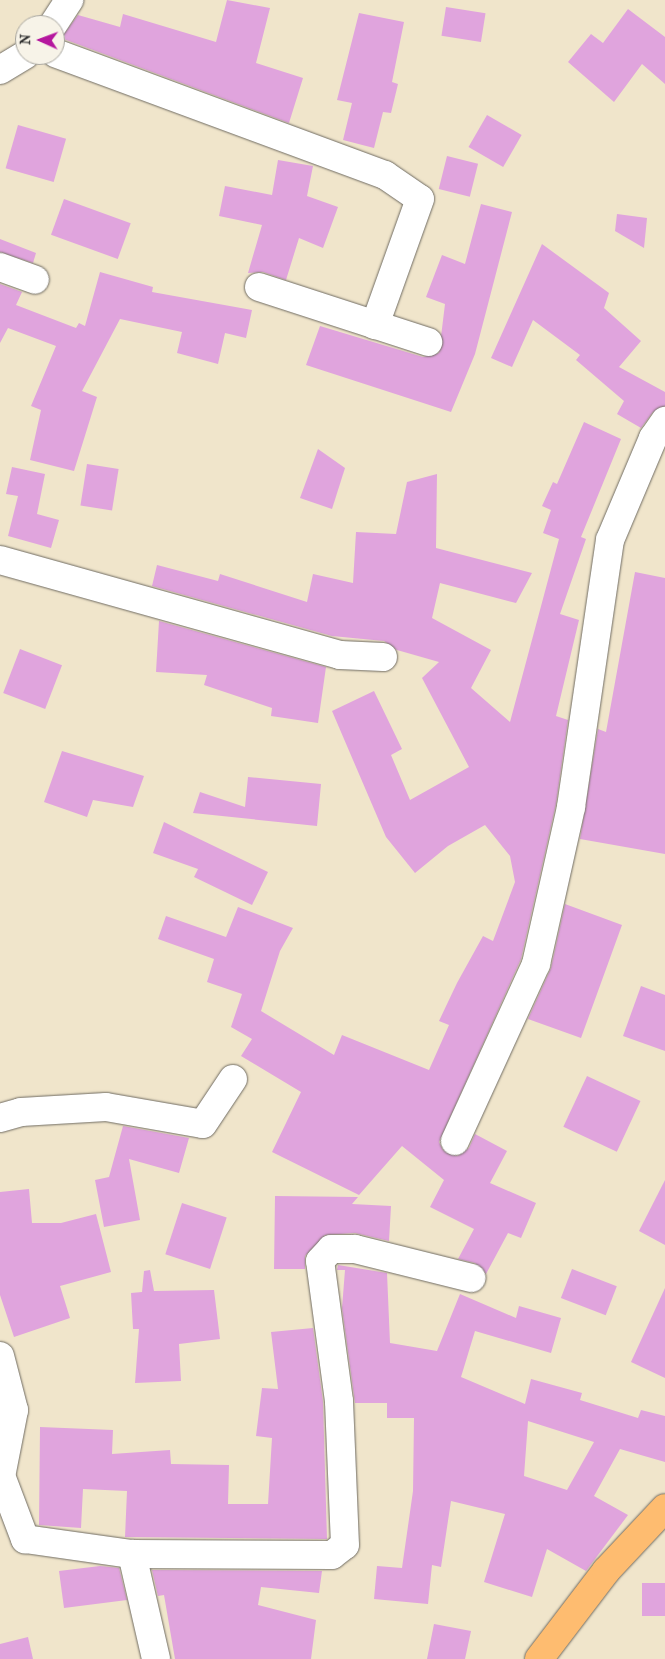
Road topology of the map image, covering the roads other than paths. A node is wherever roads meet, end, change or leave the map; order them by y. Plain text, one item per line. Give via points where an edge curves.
1 (69, 0) edge
2 (59, 15) edge
3 (65, 57) edge
4 (15, 61) edge
5 (0, 70) edge
6 (0, 267) edge
7 (35, 280) dead end
8 (259, 286) dead end
9 (375, 325) junction
10 (428, 342) dead end
11 (665, 421) edge
12 (0, 560) edge
13 (383, 657) dead end
14 (233, 1079) dead end
15 (0, 1118) edge
16 (456, 1140) dead end
17 (471, 1278) dead end
18 (0, 1356) edge
19 (1, 1472) edge
20 (665, 1508) edge
21 (132, 1554) junction
22 (156, 1659) edge
23 (540, 1659) edge

1 - 2 street
3 - 9 street via 385,175 420,199
4 - 5 street
6 - 7 street
8 - 9 street
9 - 10 street
11 - 16 street via 653,438 610,540 571,807 536,964
12 - 13 street via 340,655
14 - 15 street via 203,1124 106,1107 21,1112
17 - 21 street via 355,1249 331,1249 320,1261 339,1401 345,1545 332,1555
18 - 19 street via 14,1410
19 - 21 street via 25,1539
20 - 23 main road via 606,1572
21 - 22 street

